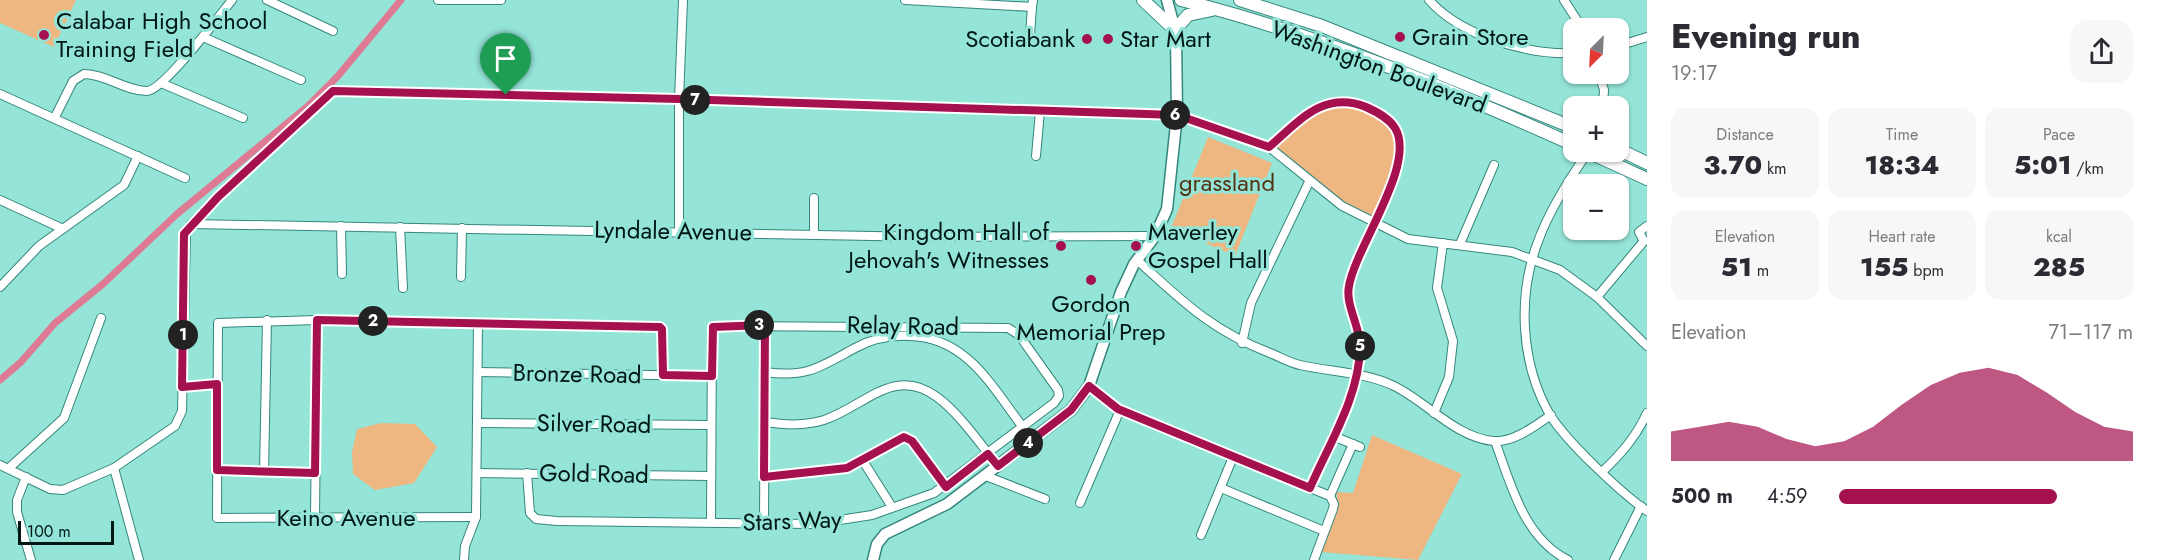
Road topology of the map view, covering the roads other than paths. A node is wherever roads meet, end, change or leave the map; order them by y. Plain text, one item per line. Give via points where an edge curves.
1 (232, 0) edge
2 (267, 0) edge
3 (438, 0) edge
4 (501, 0) edge
5 (683, 0) edge
6 (905, 0) edge
7 (1143, 0) edge
8 (1167, 0) edge
9 (1181, 0) edge
10 (1240, 0) edge
11 (1429, 0) edge
12 (1564, 0) edge
13 (1032, 4) edge
14 (1218, 9) junction
15 (1576, 18) edge
16 (1175, 30) junction
17 (333, 31) dead end
18 (1030, 35) dead end
19 (1647, 37) edge
20 (203, 38) junction
21 (1629, 43) edge
22 (1563, 52) edge
23 (301, 81) dead end
24 (161, 83) junction
25 (0, 94) edge
26 (679, 99) junction
27 (1040, 111) junction
28 (1177, 115) junction
29 (55, 117) junction
30 (243, 118) dead end
31 (1563, 124) edge
32 (1563, 140) edge
33 (1269, 147) junction
34 (1629, 154) edge
35 (138, 156) junction
36 (1036, 156) dead end
37 (1582, 162) edge
38 (1610, 162) edge
39 (1647, 163) edge
40 (1494, 165) dead end
41 (184, 178) dead end
42 (1647, 179) edge
43 (1309, 182) junction
44 (814, 198) dead end
45 (0, 200) edge
46 (1373, 223) junction
47 (191, 224) junction
48 (341, 226) junction
49 (1647, 226) edge
50 (400, 227) junction
51 (61, 228) junction
52 (462, 228) junction
53 (679, 230) junction
54 (814, 234) junction
55 (1155, 236) junction
56 (1646, 241) edge
57 (1443, 243) junction
58 (1460, 244) junction
59 (1532, 258) junction
60 (1137, 260) junction
61 (342, 274) dead end
62 (461, 277) dead end
63 (0, 287) edge
64 (402, 288) dead end
65 (1597, 297) junction
66 (101, 318) dead end
67 (267, 320) junction
68 (317, 320) junction
69 (478, 323) junction
70 (765, 325) junction
71 (866, 325) junction
72 (936, 326) junction
73 (938, 340) junction
74 (870, 341) junction
75 (1242, 343) junction
76 (1647, 345) edge
77 (478, 372) junction
78 (765, 372) junction
79 (663, 375) junction
80 (712, 376) junction
81 (1356, 378) junction
82 (217, 384) junction
83 (1089, 386) junction
84 (182, 387) junction
85 (1059, 396) joint
86 (1120, 410) junction
87 (1434, 412) junction
88 (1647, 413) edge
89 (1551, 415) junction
90 (765, 422) junction
91 (477, 423) junction
92 (710, 425) junction
93 (1022, 426) junction
94 (1333, 436) junction
95 (1495, 441) junction
96 (988, 454) junction
97 (1233, 457) junction
98 (863, 461) junction
99 (0, 465) edge
100 (998, 466) junction
101 (9, 468) junction
102 (114, 468) junction
103 (217, 470) junction
104 (264, 471) junction
105 (1602, 472) junction
106 (315, 473) junction
107 (477, 473) junction
108 (527, 473) junction
109 (711, 476) junction
110 (986, 476) junction
111 (26, 477) junction
112 (764, 477) junction
113 (946, 487) junction
114 (1221, 488) junction
115 (1310, 488) junction
116 (1330, 496) junction
117 (1045, 499) dead end
118 (1080, 503) dead end
119 (892, 507) junction
120 (1644, 508) edge
121 (315, 518) junction
122 (476, 518) junction
123 (711, 522) junction
124 (764, 523) junction
125 (1324, 531) junction
126 (1201, 535) dead end
127 (31, 560) edge
128 (139, 560) edge
129 (464, 560) edge
130 (873, 560) edge
131 (1314, 560) edge
132 (1568, 560) edge
133 (1614, 560) edge

1 - 20 street
2 - 17 street
3 - 4 street
5 - 26 street
6 - 13 street
7 - 16 highway
8 - 16 main road
9 - 14 highway, Washington Boulevard
10 - 31 highway, Washington Boulevard via 1322,26
11 - 22 street via 1438,10 1483,36 1523,50
12 - 15 street
13 - 18 street
14 - 16 highway via 1188,15
14 - 32 highway, Washington Boulevard via 1469,98
16 - 28 main road
19 - 21 street
20 - 23 street
20 - 24 street
24 - 29 street via 147,91 80,75
24 - 30 street
25 - 29 street
26 - 27 street
26 - 47 street via 333,91
26 - 53 street
27 - 28 street
27 - 36 street
28 - 33 street
28 - 55 main road via 1167,209
29 - 35 street
33 - 43 street
33 - 46 street via 1314,109 1336,101 1352,101 1379,113 1396,129 1399,165
34 - 39 highway
35 - 41 street
35 - 51 street via 124,185
37 - 59 street via 1539,237
38 - 42 highway
40 - 58 street
43 - 46 street
43 - 75 street via 1251,303
44 - 54 street
45 - 51 street
46 - 57 street via 1408,239
46 - 81 street via 1348,289 1360,340
47 - 48 street, Lyndale Avenue
47 - 84 street via 184,234
48 - 50 street, Lyndale Avenue
48 - 61 street
49 - 56 street via 1639,232
50 - 52 street, Lyndale Avenue
50 - 64 street
51 - 63 street
52 - 53 street, Lyndale Avenue
52 - 62 street
53 - 54 street, Lyndale Avenue
54 - 55 street, Lyndale Avenue
55 - 60 main road
56 - 65 street
57 - 58 street
57 - 87 street via 1437,288 1454,341 1449,376
58 - 59 street
59 - 65 street via 1560,270
59 - 89 street via 1524,329 1531,369
60 - 75 street via 1191,310
60 - 83 main road via 1121,292
65 - 76 street
66 - 101 street via 64,418
67 - 68 street
67 - 82 street, Keino Avenue via 218,322
67 - 104 street
68 - 69 street
68 - 106 street
69 - 77 street
69 - 79 street via 661,328
70 - 71 street, Relay Road
70 - 78 street
70 - 80 street, Relay Road via 712,328
71 - 72 street, Relay Road
71 - 74 street
72 - 73 street
72 - 85 street, Relay Road via 1011,329
73 - 74 street via 904,336
73 - 93 street via 979,368
74 - 78 street via 812,372
75 - 81 street via 1299,365
77 - 79 street, Bronze Road
77 - 91 street
78 - 90 street
79 - 80 street, Bronze Road
80 - 92 street
81 - 87 street via 1377,379
81 - 94 street
82 - 84 street
82 - 103 street, Keino Avenue
83 - 86 street
83 - 100 main road via 1071,410
84 - 102 street via 182,411 175,426
85 - 93 street, Stars Way
86 - 97 street
86 - 118 street
87 - 95 street via 1463,430
88 - 105 street via 1623,452
89 - 95 street via 1532,428
89 - 105 street
90 - 96 street via 789,426 824,420 889,386 912,385 938,398
90 - 112 street
91 - 92 street, Silver Road
91 - 107 street
92 - 109 street
93 - 96 street, Stars Way
94 - 115 street
94 - 116 street via 1357,445
95 - 132 street via 1535,534
96 - 100 street
96 - 113 street, Stars Way
97 - 114 street
97 - 115 street
98 - 112 street via 829,472
98 - 113 street via 907,437
98 - 119 street
99 - 101 street
100 - 110 main road
101 - 111 street
102 - 111 street via 57,491
102 - 128 street
103 - 104 street
103 - 121 street, Keino Avenue via 217,518
104 - 106 street
105 - 120 street
106 - 121 street
107 - 108 street, Gold Road
107 - 122 street
108 - 109 street, Gold Road
108 - 123 street, Stars Way via 530,513 536,519
109 - 123 street
110 - 117 street
110 - 130 main road via 947,504 885,534 877,544
111 - 127 street via 17,512
112 - 124 street
113 - 119 street, Stars Way
114 - 125 street
114 - 126 street
115 - 116 street
116 - 125 street via 1334,504
119 - 124 street, Stars Way via 831,523
120 - 133 street
121 - 122 street, Keino Avenue
122 - 129 street
123 - 124 street, Stars Way
125 - 131 street

